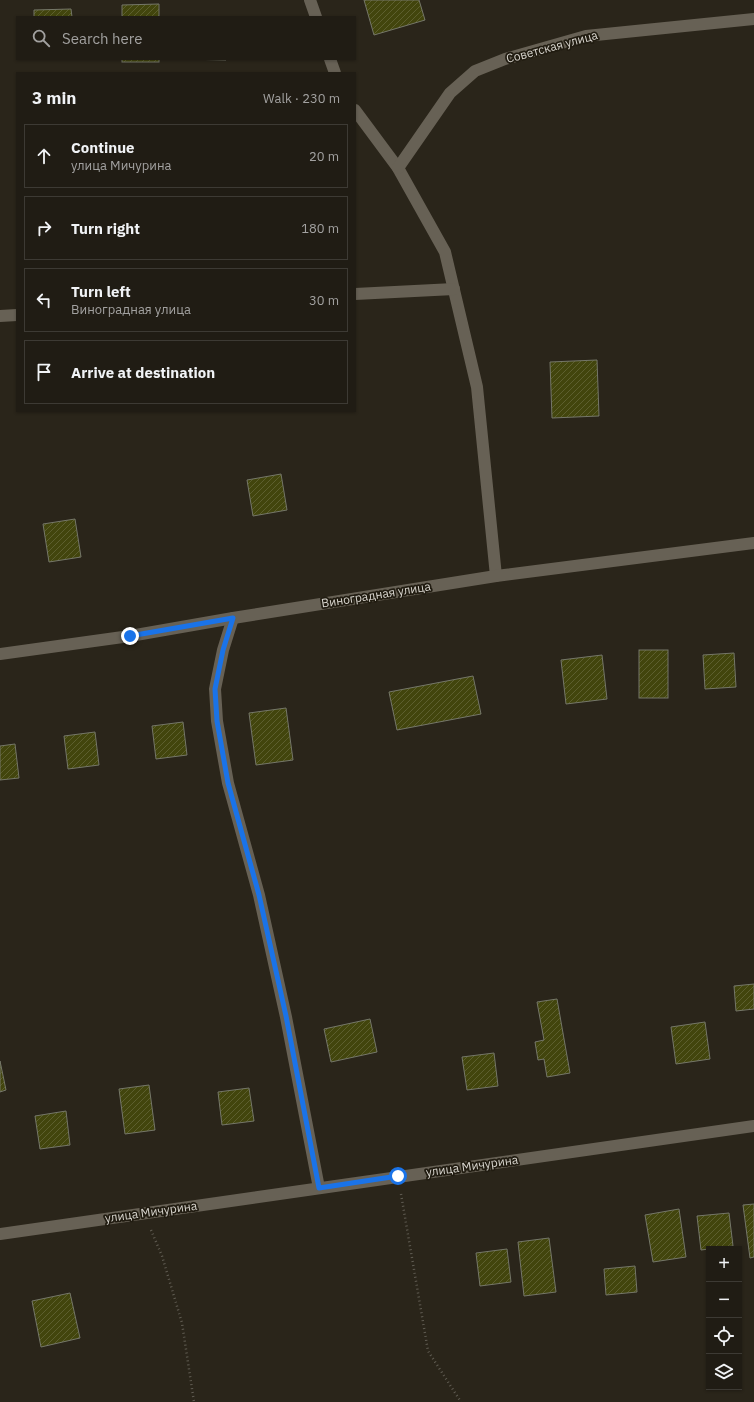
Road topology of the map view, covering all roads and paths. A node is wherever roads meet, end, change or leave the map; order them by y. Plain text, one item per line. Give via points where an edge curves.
1 (310, 0) edge
2 (316, 16) edge
3 (754, 19) edge
4 (330, 60) edge
5 (335, 72) edge
6 (356, 111) edge
7 (398, 168) junction
8 (454, 289) junction
9 (356, 294) edge
10 (16, 315) edge
11 (0, 316) edge
12 (754, 543) edge
13 (496, 576) junction
14 (233, 618) junction
15 (0, 654) edge
16 (754, 1126) edge
17 (398, 1176) junction
18 (319, 1188) junction
19 (144, 1213) junction
20 (0, 1234) edge
21 (194, 1402) edge
22 (461, 1402) edge

1 - 2 street
3 - 7 street, Советская улица via 586,36 505,59 475,71 450,93
4 - 5 street
6 - 7 street
7 - 8 street via 445,252
8 - 9 street
8 - 13 street via 477,387
10 - 11 street
12 - 13 street, Виноградная улица
13 - 14 street, Виноградная улица
14 - 15 street, Виноградная улица via 130,636
14 - 18 street via 215,689 217,721 228,783 259,895 286,1016
16 - 17 street, улица Мичурина
17 - 18 street, улица Мичурина
17 - 22 path via 428,1351
18 - 19 street, улица Мичурина
19 - 20 street, улица Мичурина
19 - 21 path via 162,1256 182,1323

